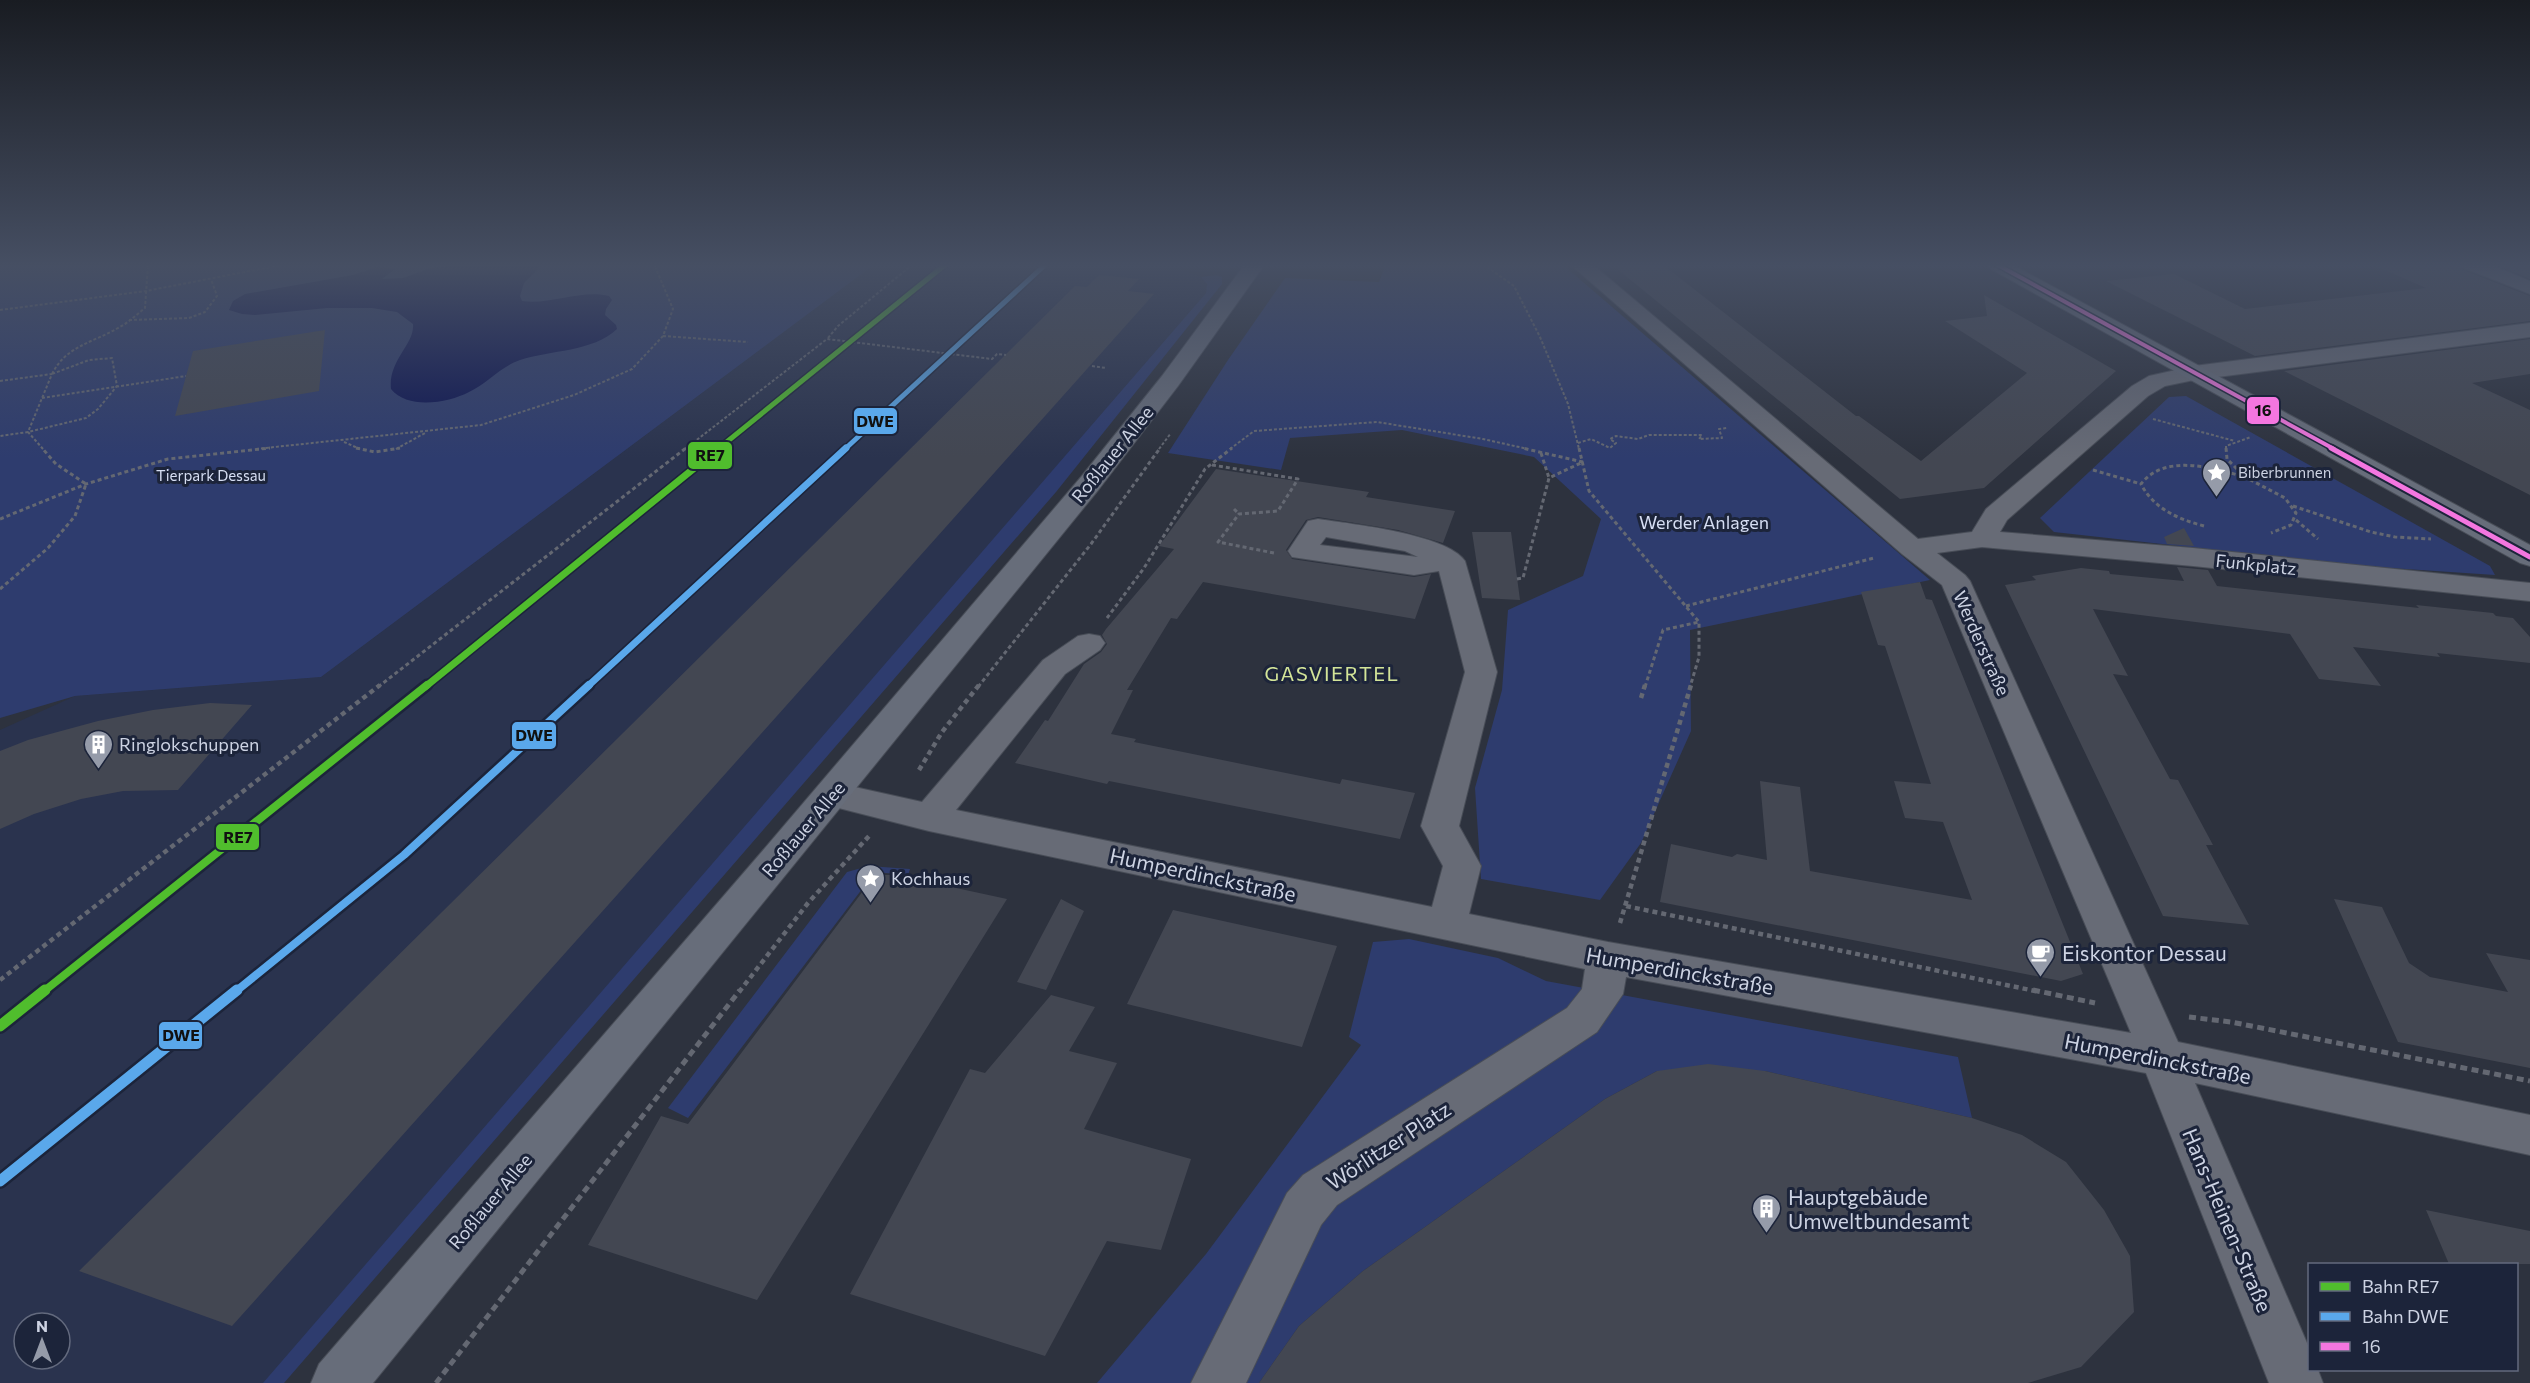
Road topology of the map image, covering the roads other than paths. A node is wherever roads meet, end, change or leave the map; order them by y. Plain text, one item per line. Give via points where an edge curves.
1 (1209, 329) edge
2 (1655, 329) edge
3 (2113, 329) edge
4 (2530, 330) edge
5 (2194, 373) junction
6 (1982, 539) junction
7 (1912, 548) junction
8 (1302, 551) road end
9 (2530, 556) edge
10 (2530, 592) edge
11 (1089, 643) road end
12 (832, 794) junction
13 (929, 818) junction
14 (1447, 924) junction
15 (1608, 958) junction
16 (2160, 1057) junction
17 (2530, 1135) edge
18 (338, 1383) edge
19 (1218, 1383) edge
20 (2296, 1383) edge

1 - 12 main road, Roßlauer Allee via 1090,483
2 - 7 street, Werderstraße
3 - 5 main road
4 - 5 street
5 - 6 street via 2157,381 2140,392 1996,515
5 - 9 main road
6 - 7 street, Funkplatz
6 - 10 street, Funkplatz
7 - 16 street, Werderstraße via 1955,582 2144,1012
8 - 14 street via 1318,527 1413,544 1451,561 1481,672 1440,826 1462,866
11 - 13 street via 1054,667
12 - 13 street, Humperdinckstraße
12 - 18 main road, Roßlauer Allee
13 - 14 street, Humperdinckstraße
14 - 15 street, Humperdinckstraße
15 - 16 street, Humperdinckstraße
15 - 19 street, Wörlitzer Platz via 1602,994 1582,1020 1320,1190 1304,1209
16 - 17 street, Humperdinckstraße
16 - 20 street, Hans-Heinen-Straße

